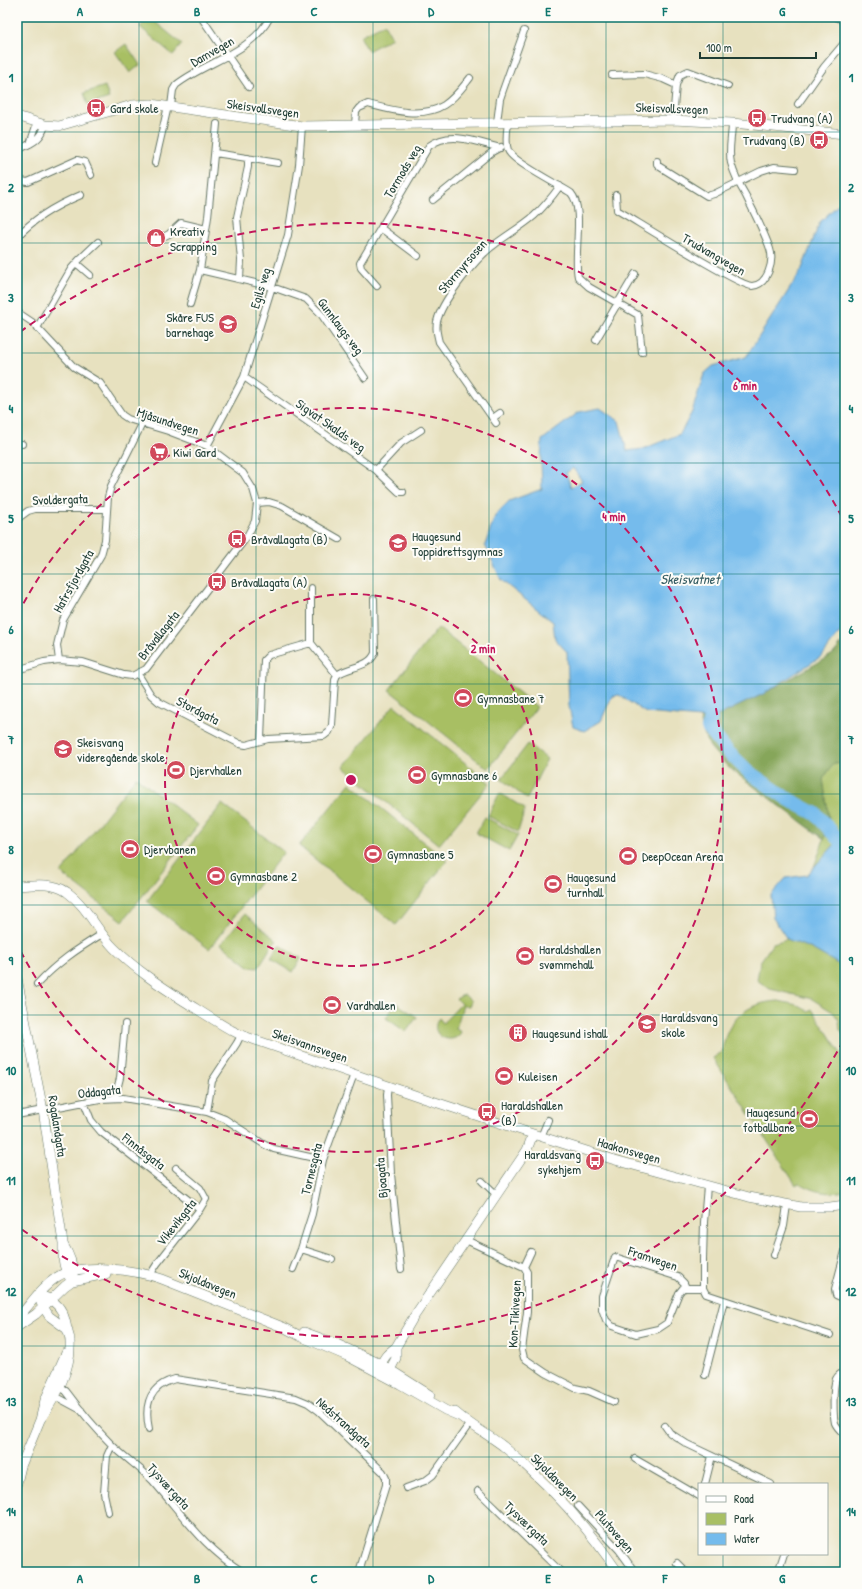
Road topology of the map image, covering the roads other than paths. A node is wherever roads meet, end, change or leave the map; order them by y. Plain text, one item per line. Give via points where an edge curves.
1 (202, 17) edge
2 (270, 17) edge
3 (836, 17) edge
4 (845, 21) edge
5 (524, 31) dead end
6 (845, 42) edge
7 (229, 56) junction
8 (612, 74) dead end
9 (470, 78) dead end
10 (676, 85) junction
11 (728, 86) dead end
12 (249, 87) dead end
13 (798, 104) dead end
14 (169, 106) junction
15 (17, 110) edge
16 (17, 116) edge
17 (673, 120) junction
18 (497, 122) junction
19 (508, 122) junction
20 (39, 123) junction
21 (732, 123) junction
22 (217, 124) dead end
23 (354, 124) junction
24 (302, 126) junction
25 (845, 134) edge
26 (507, 146) junction
27 (500, 148) junction
28 (17, 150) edge
29 (215, 153) junction
30 (248, 158) junction
31 (657, 161) dead end
32 (278, 163) dead end
33 (155, 164) dead end
34 (795, 169) dead end
35 (17, 175) edge
36 (91, 175) dead end
37 (738, 182) junction
38 (560, 186) junction
39 (82, 195) dead end
40 (616, 195) dead end
41 (433, 200) dead end
42 (206, 229) junction
43 (382, 229) junction
44 (17, 237) edge
45 (163, 237) dead end
46 (98, 242) dead end
47 (418, 256) dead end
48 (76, 263) junction
49 (200, 270) junction
50 (635, 274) dead end
51 (90, 275) dead end
52 (240, 279) junction
53 (377, 286) dead end
54 (272, 287) junction
55 (618, 303) junction
56 (190, 304) dead end
57 (17, 312) edge
58 (38, 328) junction
59 (596, 340) dead end
60 (642, 352) dead end
61 (244, 377) junction
62 (365, 378) dead end
63 (500, 413) dead end
64 (142, 424) junction
65 (421, 430) dead end
66 (207, 446) junction
67 (376, 470) junction
68 (403, 492) dead end
69 (257, 503) junction
70 (106, 509) junction
71 (17, 519) edge
72 (338, 539) dead end
73 (311, 588) dead end
74 (374, 599) dead end
75 (311, 643) junction
76 (59, 660) junction
77 (17, 670) edge
78 (138, 674) junction
79 (337, 675) junction
80 (261, 740) junction
81 (17, 886) edge
82 (102, 934) junction
83 (17, 978) edge
84 (37, 984) dead end
85 (21, 1015) edge
86 (125, 1024) dead end
87 (241, 1034) junction
88 (354, 1074) junction
89 (388, 1086) junction
90 (115, 1097) junction
91 (84, 1102) junction
92 (43, 1110) junction
93 (207, 1112) junction
94 (17, 1114) edge
95 (548, 1120) dead end
96 (537, 1136) junction
97 (323, 1160) junction
98 (176, 1168) dead end
99 (482, 1181) dead end
100 (707, 1186) junction
101 (497, 1196) junction
102 (788, 1205) junction
103 (844, 1207) edge
104 (200, 1209) junction
105 (466, 1240) junction
106 (301, 1249) junction
107 (845, 1251) edge
108 (531, 1252) dead end
109 (774, 1255) dead end
110 (332, 1259) dead end
111 (524, 1267) junction
112 (401, 1269) dead end
113 (293, 1270) dead end
114 (120, 1271) junction
115 (70, 1272) junction
116 (150, 1275) junction
117 (72, 1281) junction
118 (686, 1288) junction
119 (703, 1288) junction
120 (37, 1294) junction
121 (51, 1299) junction
122 (845, 1299) edge
123 (724, 1301) junction
124 (42, 1308) junction
125 (17, 1319) edge
126 (17, 1327) edge
127 (285, 1328) junction
128 (68, 1330) junction
129 (830, 1335) dead end
130 (396, 1347) junction
131 (381, 1364) junction
132 (845, 1371) edge
133 (386, 1372) junction
134 (705, 1376) dead end
135 (55, 1390) junction
136 (614, 1402) dead end
137 (81, 1410) junction
138 (470, 1423) junction
139 (665, 1426) dead end
140 (149, 1429) dead end
141 (845, 1435) edge
142 (112, 1445) junction
143 (712, 1456) junction
144 (635, 1459) dead end
145 (19, 1470) edge
146 (17, 1483) edge
147 (705, 1483) edge
148 (769, 1483) edge
149 (406, 1488) dead end
150 (478, 1491) dead end
151 (698, 1495) edge
152 (578, 1506) dead end
153 (108, 1512) dead end
154 (784, 1555) edge
155 (677, 1563) dead end
156 (243, 1572) edge
157 (359, 1572) edge
158 (561, 1572) edge
159 (618, 1572) edge
160 (635, 1572) edge
161 (686, 1572) edge
162 (778, 1572) edge

1 - 7 street
2 - 7 street, Damvegen via 254,38
3 - 4 street
5 - 18 street via 500,99
6 - 13 street
7 - 12 street
7 - 14 street, Damvegen via 176,85
8 - 10 street via 644,74
9 - 23 street via 450,100 436,109 404,112 368,104 356,112
10 - 11 street via 680,75 688,71
10 - 17 street
14 - 20 main road, Skeisvollsvegen via 132,105 59,126
14 - 24 main road, Skeisvollsvegen
14 - 33 street
15 - 20 main road
16 - 20 main road, Skeisvollsvegen
17 - 19 main road, Skeisvollsvegen
17 - 21 main road, Skeisvollsvegen
18 - 19 main road, Skeisvollsvegen
18 - 23 main road, Skeisvollsvegen
19 - 26 street
20 - 28 street via 30,144
21 - 25 main road, Skeisvollsvegen
21 - 37 street, Trudvangvegen via 730,157
22 - 29 street
23 - 24 main road, Skeisvollsvegen
24 - 54 street, Egils veg via 291,222
26 - 27 street, Tormods veg
26 - 38 street via 514,158
27 - 41 street, Tormods veg
27 - 43 street, Tormods veg via 454,137 436,141 429,146 420,160
29 - 30 street
29 - 42 street
30 - 32 street
30 - 52 street via 237,217
31 - 37 street via 660,167 707,196
34 - 37 street via 774,167
35 - 36 street via 21,181 28,182 77,160 85,162
37 - 40 street, Trudvangvegen via 770,250 769,272 762,281 753,286 742,283 617,210
38 - 55 street via 571,193 577,203 578,277 589,287
38 - 63 street, Stormyrsosen via 535,215 486,252 447,299 437,318 438,342 494,420
39 - 44 street via 40,216
42 - 45 street via 181,223
42 - 49 street
43 - 47 street
43 - 53 street, Tormods veg via 360,263 361,268
46 - 48 street
48 - 51 street
48 - 58 street
49 - 52 street, Gunnlaugs veg
49 - 56 street
50 - 55 street
52 - 54 street, Gunnlaugs veg
54 - 61 street, Egils veg
54 - 62 street, Gunnlaugs veg via 306,299 313,305
55 - 59 street
55 - 60 street via 638,315
57 - 58 street, Mjåsundvegen
58 - 64 street, Mjåsundvegen via 74,367 100,383 122,415
61 - 66 street, Egils veg
61 - 67 street, Sigvat Skalds veg
64 - 66 street, Mjåsundvegen via 168,430
64 - 70 street, Hafrsfjordgata via 111,486
65 - 67 street via 401,444
66 - 69 street, Mjåsundvegen via 243,473 253,489
67 - 68 street, Sigvat Skalds veg via 399,492
69 - 72 street via 268,502 282,506
69 - 78 street, Bråvallagata via 255,521 246,538 152,662
70 - 71 street, Svoldergata via 35,509
70 - 76 street, Hafrsfjordgata via 104,547 97,564 63,620 57,645
73 - 75 street
74 - 79 street via 373,659
75 - 79 street
75 - 80 street via 269,655 264,660
76 - 77 street, Bråvallagata
76 - 78 street, Bråvallagata via 83,662 124,675
78 - 80 street, Stordgata via 151,695 159,702 240,744 246,745
79 - 80 street, Stordgata via 329,732 324,736
81 - 82 main road, Skeisvannsvegen via 49,885 67,892
82 - 84 street via 64,958
82 - 87 main road, Skeisvannsvegen via 125,958 153,980 218,1023
83 - 85 main road, Rogalandgata
85 - 92 main road, Rogalandgata
86 - 90 street via 120,1078
87 - 88 main road, Skeisvannsvegen
87 - 93 street via 212,1081
88 - 89 main road, Skeisvannsvegen
88 - 97 street, Tornesgata
89 - 96 main road, Skeisvannsvegen
89 - 112 street, Bjoagata via 391,1174
90 - 91 street, Oddagata
90 - 93 street, Oddagata
91 - 92 street, Oddagata
91 - 104 street, Finnåsgata via 91,1120 101,1132
92 - 94 street, Oddagata
92 - 115 main road, Rogalandgata via 63,1243 70,1257
93 - 97 street, Oddagata via 225,1119 274,1149
95 - 96 street
96 - 100 main road, Haakonsvegen
96 - 101 main road
97 - 106 street, Tornesgata via 312,1214
98 - 104 street, Vikevikgata via 204,1195 206,1199
99 - 101 street
100 - 102 main road, Haakonsvegen
100 - 119 street
101 - 105 main road
102 - 103 main road, Haakonsvegen
102 - 109 street
104 - 116 street, Vikevikgata
105 - 111 street, Kon-Tikivegen
105 - 130 main road
106 - 110 street
106 - 113 street, Tornesgata
107 - 122 street via 835,1289 836,1295
108 - 111 street, Kon-Tikivegen
111 - 136 street, Kon-Tikivegen via 528,1279 522,1350 524,1358 546,1374
114 - 115 main road, Skjoldavegen via 109,1269
114 - 116 main road, Skjoldavegen
114 - 117 main road, Skjoldavegen
115 - 117 main road, Rogalandgata
115 - 120 main road via 52,1281
116 - 127 main road, Skjoldavegen
117 - 121 main road, Skjoldavegen
118 - 118 street, Framvegen via 678,1277 615,1257 602,1296 602,1309 606,1320 612,1326 636,1334 658,1329 668,1323 680,1290
118 - 119 street, Framvegen
119 - 123 street via 706,1294
120 - 121 main road
120 - 124 main road
120 - 125 main road
121 - 124 main road, Skjoldavegen
121 - 128 main road via 62,1310
123 - 129 street
123 - 134 street
124 - 126 main road, Skjoldavegen
124 - 128 main road
127 - 131 main road, Skjoldavegen via 339,1345
127 - 133 main road, Skjoldavegen via 302,1338
128 - 135 main road via 69,1349 61,1363
130 - 131 main road via 387,1353
130 - 133 main road via 396,1358
131 - 133 main road, Skjoldavegen
132 - 141 street via 835,1380 834,1412 835,1422
133 - 138 main road, Skjoldavegen via 447,1406
135 - 137 street, Tysværgata
135 - 137 street, Tysværgata via 66,1391
135 - 145 main road via 45,1400 40,1420
137 - 142 street, Tysværgata
138 - 149 street via 433,1476 425,1482
138 - 159 main road, Skjoldavegen via 514,1455 556,1494 593,1537
139 - 143 street via 670,1433 687,1444
140 - 157 street, Nedstrandgata via 146,1419 147,1407 152,1395 160,1385 175,1379 296,1398 308,1403 383,1472 386,1478
142 - 153 street via 107,1456 104,1493
142 - 156 street, Tysværgata via 152,1480 208,1546 222,1559
143 - 147 street
143 - 148 street
144 - 151 street
145 - 146 main road
150 - 158 street, Tysværgata
152 - 160 street, Plutovegen via 619,1550
154 - 162 street
155 - 161 street

